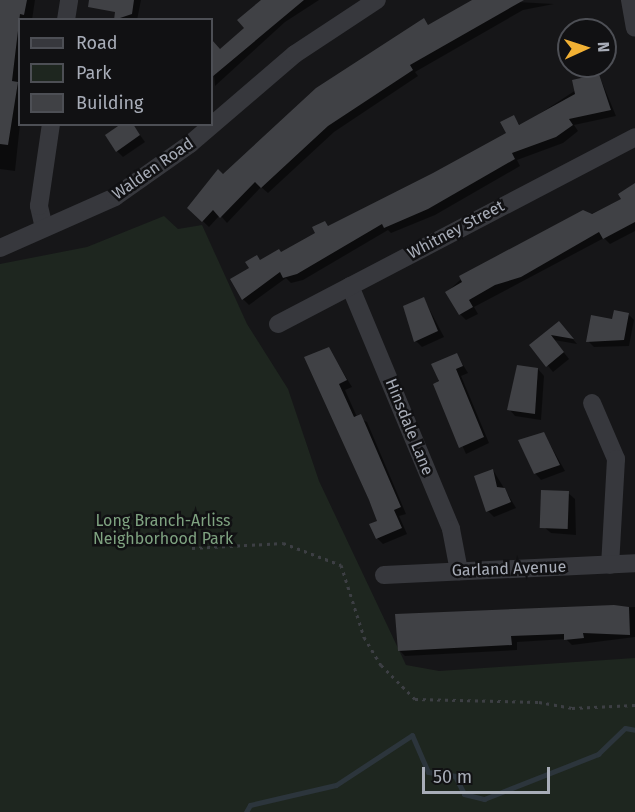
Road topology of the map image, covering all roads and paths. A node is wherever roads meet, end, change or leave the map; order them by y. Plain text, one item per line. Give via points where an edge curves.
1 (69, 0) edge
2 (377, 0) edge
3 (630, 0) edge
4 (66, 18) edge
5 (635, 28) edge
6 (213, 124) edge
7 (51, 126) edge
8 (211, 126) edge
9 (635, 137) edge
10 (44, 228) junction
11 (0, 248) edge
12 (350, 286) junction
13 (278, 324) dead end
14 (592, 404) dead end
15 (192, 548) dead end
16 (635, 563) edge
17 (610, 565) junction
18 (459, 571) junction
19 (384, 575) dead end
20 (635, 705) edge

1 - 4 street
2 - 6 street, Walden Road via 295,54
3 - 5 street
7 - 10 street via 39,206
8 - 10 street, Walden Road via 115,197
9 - 12 street, Whitney Street
10 - 11 street, Walden Road
12 - 13 street, Whitney Street
12 - 18 street, Hinsdale Lane via 451,529
14 - 17 street via 616,459
15 - 20 path via 283,543 341,565 364,637 381,665 415,699 539,702 572,708
16 - 17 street, Garland Avenue
17 - 18 street, Garland Avenue
18 - 19 street, Garland Avenue

